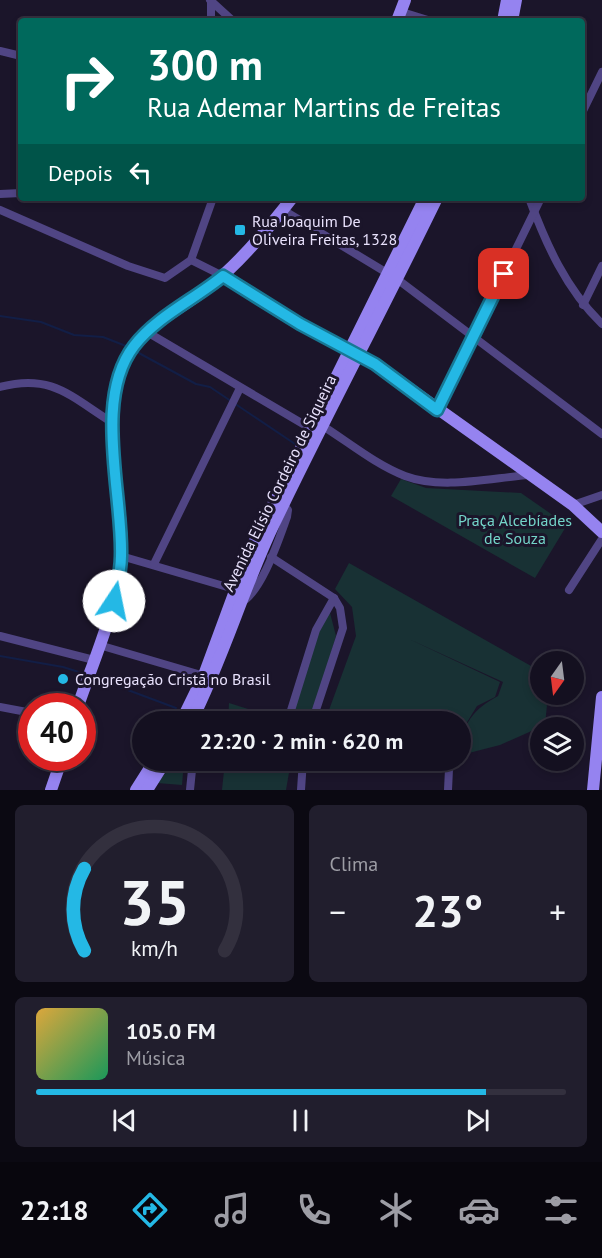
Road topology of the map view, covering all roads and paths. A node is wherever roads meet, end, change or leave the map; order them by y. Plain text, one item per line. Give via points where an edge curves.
1 (507, 0) edge
2 (516, 0) edge
3 (210, 1) edge
4 (401, 11) edge
5 (212, 18) edge
6 (230, 18) edge
7 (422, 18) edge
8 (504, 18) edge
9 (513, 18) edge
10 (0, 51) edge
11 (18, 55) edge
12 (602, 72) edge
13 (585, 107) edge
14 (18, 193) edge
15 (0, 194) edge
16 (212, 201) edge
17 (290, 201) edge
18 (424, 201) edge
19 (435, 201) edge
20 (530, 201) edge
21 (540, 201) edge
22 (0, 210) edge
23 (283, 210) junction
24 (534, 212) junction
25 (191, 260) junction
26 (602, 266) edge
27 (223, 276) junction
28 (392, 276) junction
29 (583, 305) junction
30 (602, 324) edge
31 (145, 334) junction
32 (473, 337) junction
33 (355, 352) junction
34 (0, 387) edge
35 (238, 391) junction
36 (437, 410) junction
37 (112, 423) junction
38 (317, 428) junction
39 (602, 434) edge
40 (517, 466) junction
41 (529, 475) junction
42 (508, 477) junction
43 (602, 495) edge
44 (284, 505) junction
45 (573, 505) junction
46 (602, 532) edge
47 (602, 539) edge
48 (121, 556) junction
49 (271, 557) junction
50 (154, 564) junction
51 (569, 590) dead end
52 (240, 595) junction
53 (334, 598) junction
54 (0, 636) edge
55 (99, 645) junction
56 (92, 665) junction
57 (208, 677) junction
58 (83, 693) edge
59 (602, 697) edge
60 (0, 707) edge
61 (18, 710) edge
62 (191, 711) edge
63 (291, 711) edge
64 (316, 711) edge
65 (58, 771) edge
66 (148, 771) edge
67 (159, 771) edge
68 (192, 771) edge
69 (302, 771) edge
70 (449, 771) edge
71 (51, 790) edge
72 (136, 790) edge
73 (147, 790) edge
74 (190, 790) edge
75 (301, 790) edge
76 (448, 790) edge
77 (593, 790) edge

1 - 8 street
2 - 9 street
3 - 5 street
3 - 6 street
4 - 7 street
10 - 11 street
12 - 13 street
14 - 15 street
16 - 25 street
17 - 23 street
18 - 28 street, Avenida Elísio Cordeiro de Siqueira
19 - 28 street, Avenida Elísio Cordeiro de Siqueira
20 - 24 street
21 - 24 street
22 - 25 street via 162,278 173,275
23 - 27 street
23 - 28 street
24 - 29 street via 557,264
24 - 32 street
25 - 27 street
26 - 29 street
27 - 31 street
27 - 33 street via 300,324
28 - 32 street
28 - 33 street, Avenida Elísio Cordeiro de Siqueira
29 - 30 street
31 - 35 street
31 - 37 street via 126,358 117,382
32 - 36 street
32 - 39 street
33 - 36 street
33 - 38 street, Avenida Elísio Cordeiro de Siqueira
34 - 37 street via 22,381 47,383
35 - 38 street
35 - 50 street
36 - 40 street
37 - 48 street
38 - 42 street via 417,480
38 - 44 street, Avenida Elísio Cordeiro de Siqueira
38 - 52 street, Avenida Elísio Cordeiro de Siqueira via 249,553
40 - 41 street
40 - 42 street
41 - 42 street
41 - 45 street
43 - 45 street
44 - 49 street via 287,517
44 - 52 street, Avenida Elísio Cordeiro de Siqueira
45 - 46 street
47 - 51 street
48 - 50 street
48 - 55 street via 118,584
49 - 52 street via 251,598
49 - 53 street
50 - 52 street
52 - 57 street, Avenida Elísio Cordeiro de Siqueira
53 - 63 street via 316,630
53 - 64 street via 343,628
54 - 56 street
55 - 56 street
55 - 57 street
56 - 58 street
57 - 62 street, Avenida Elísio Cordeiro de Siqueira
59 - 77 street
60 - 61 street
65 - 71 street
66 - 72 street
67 - 73 street
68 - 74 street
69 - 75 street
70 - 76 street

